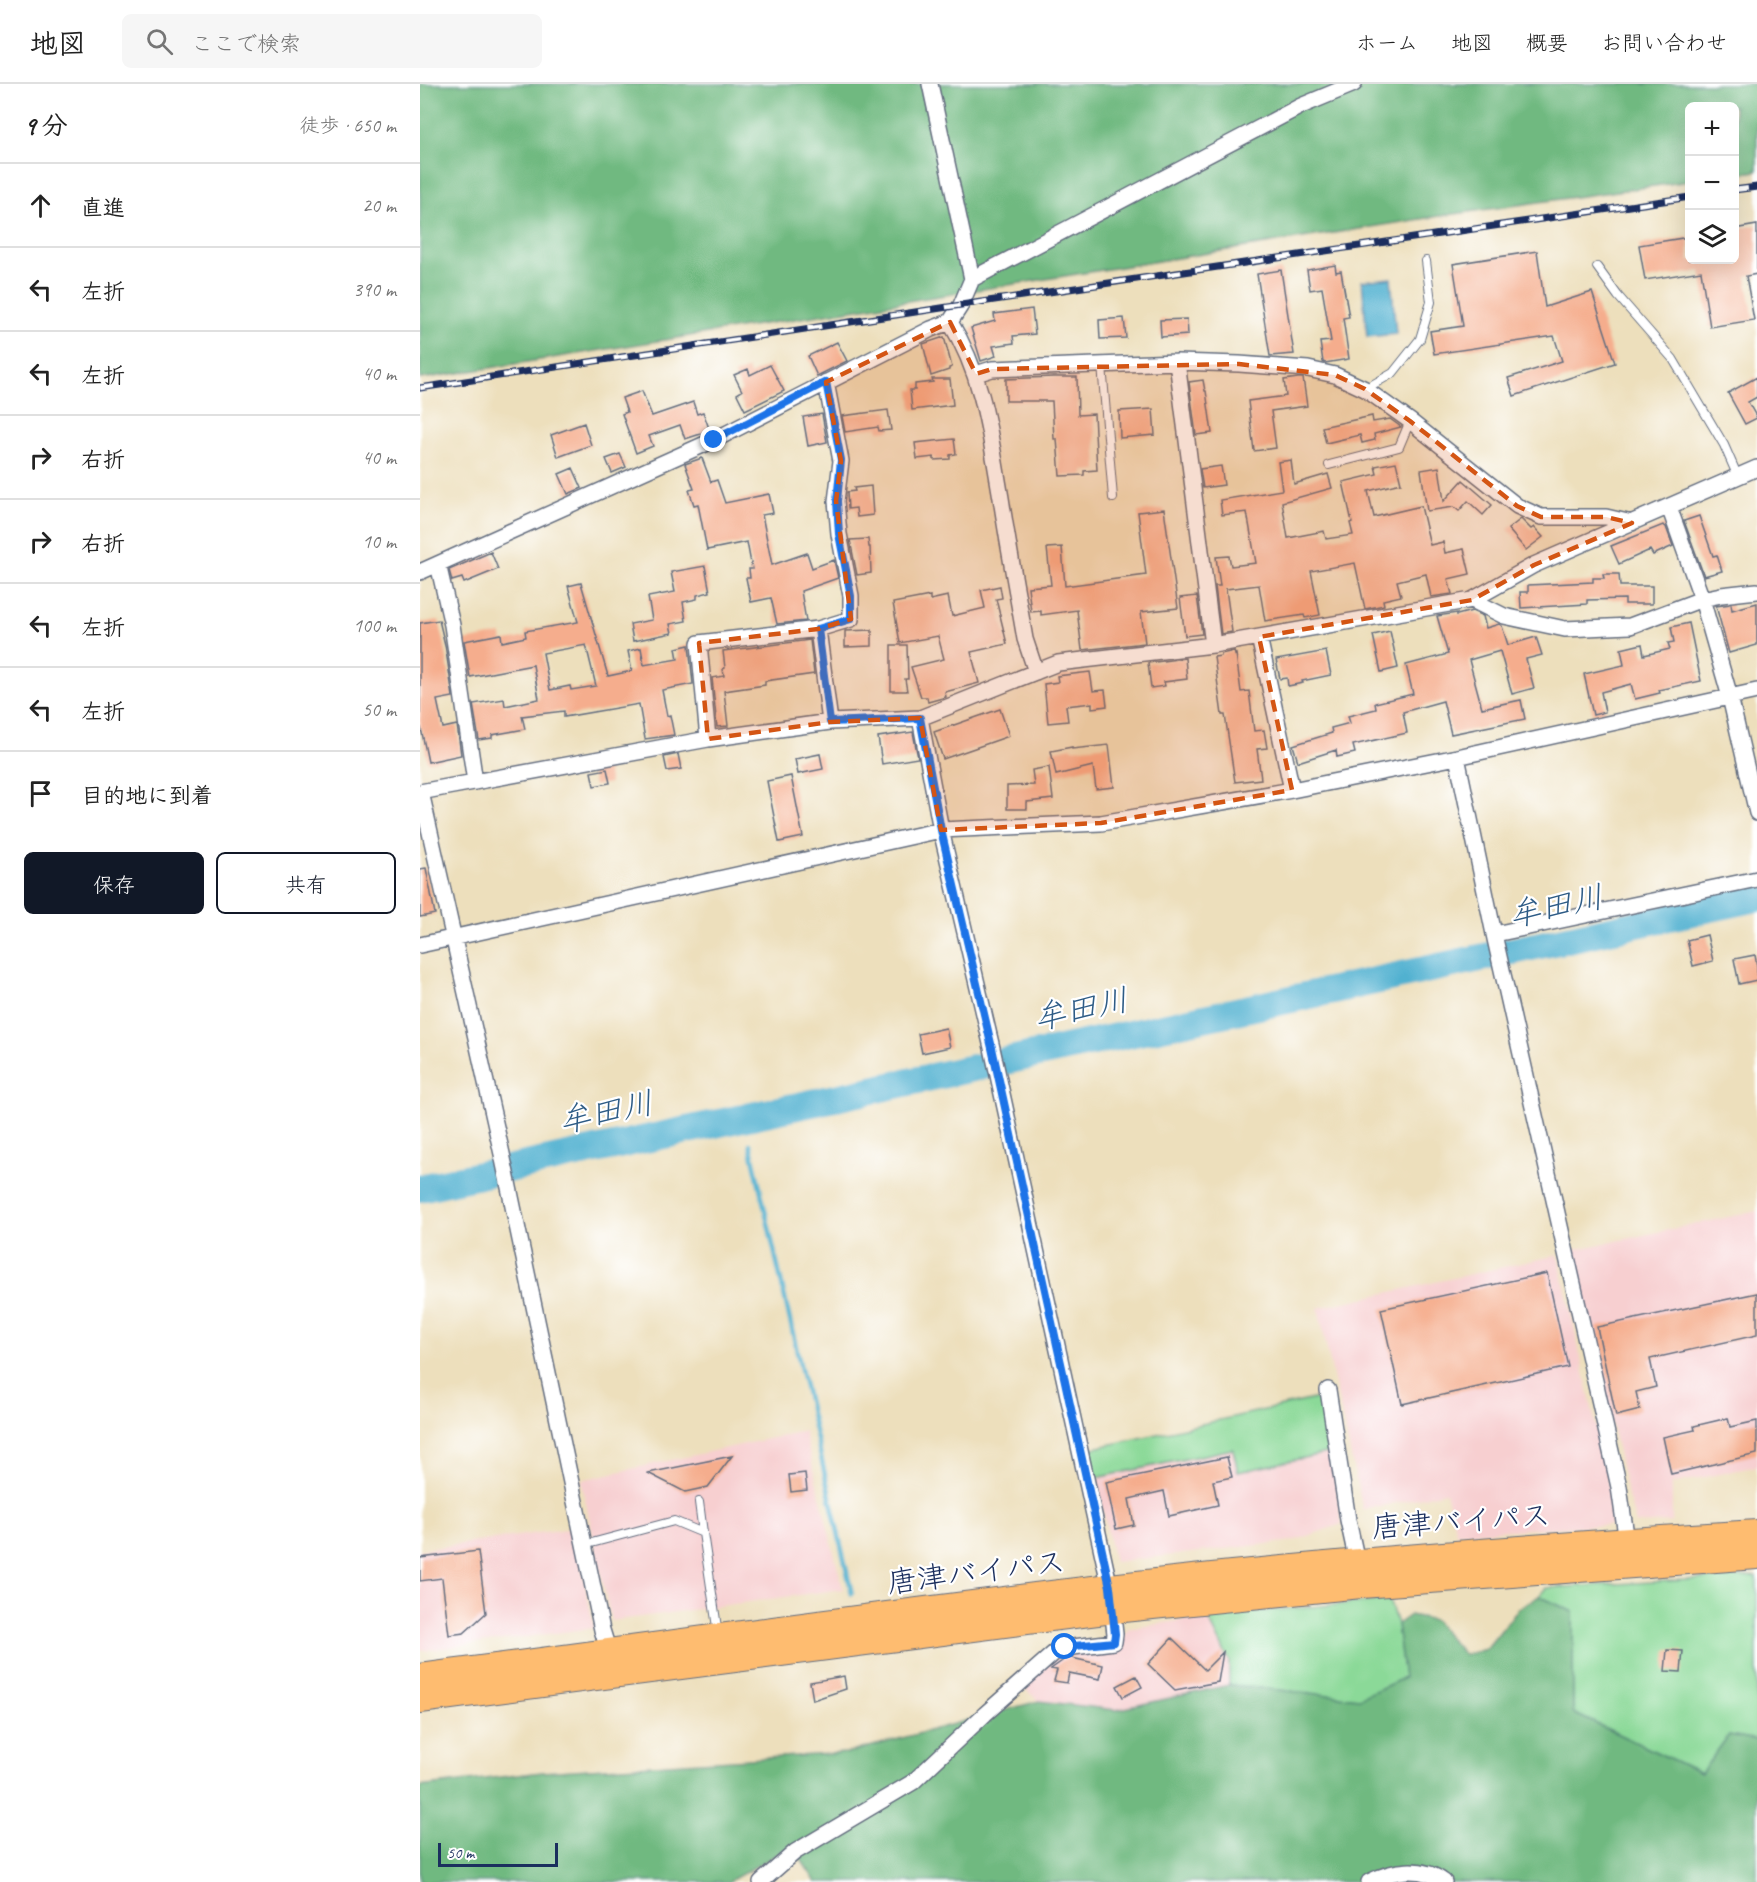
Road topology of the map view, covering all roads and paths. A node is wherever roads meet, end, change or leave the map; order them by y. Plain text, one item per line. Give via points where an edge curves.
1 (930, 84) edge
2 (1354, 84) edge
3 (1426, 261) dead end
4 (1597, 267) dead end
5 (972, 279) junction
6 (950, 322) junction
7 (1177, 362) junction
8 (1102, 364) junction
9 (976, 374) junction
10 (826, 382) junction
11 (1365, 389) junction
12 (1410, 421) junction
13 (1329, 465) dead end
14 (1757, 468) edge
15 (1738, 477) junction
16 (1113, 498) dead end
17 (1669, 507) junction
18 (1632, 523) junction
19 (438, 564) junction
20 (420, 572) edge
21 (1757, 591) edge
22 (1702, 599) junction
23 (1472, 600) junction
24 (818, 629) junction
25 (1259, 637) junction
26 (1213, 645) junction
27 (1036, 672) junction
28 (1757, 692) edge
29 (1730, 697) junction
30 (920, 718) junction
31 (830, 722) junction
32 (708, 739) junction
33 (1457, 757) junction
34 (475, 782) junction
35 (1292, 790) junction
36 (420, 792) edge
37 (1757, 813) edge
38 (941, 830) junction
39 (1757, 879) edge
40 (1495, 937) junction
41 (453, 938) junction
42 (420, 945) edge
43 (1328, 1390) dead end
44 (699, 1502) dead end
45 (703, 1533) junction
46 (1757, 1533) edge
47 (584, 1545) junction
48 (1628, 1552) junction
49 (1757, 1556) edge
50 (1357, 1562) junction
51 (1111, 1599) junction
52 (719, 1638) junction
53 (613, 1663) junction
54 (420, 1677) edge
55 (420, 1700) edge
56 (760, 1882) edge
57 (1369, 1882) edge
58 (1444, 1882) edge

1 - 5 street
2 - 5 street via 1301,106
3 - 11 lane via 1431,302 1420,339 1393,373
4 - 15 lane via 1673,359 1724,445
5 - 6 street
6 - 9 street
6 - 10 street
7 - 8 street
7 - 11 street via 1308,369 1335,375
7 - 26 street
8 - 9 street via 992,369
8 - 16 lane
9 - 27 street via 989,426 1025,639
10 - 19 street via 714,440
10 - 24 street via 841,460 839,534 851,596 851,619
11 - 12 street
12 - 13 lane via 1399,447
12 - 18 street via 1517,506 1541,517 1606,517
14 - 15 street
15 - 17 street
17 - 18 street
17 - 22 street
18 - 23 street via 1534,565
19 - 20 street
19 - 34 street via 452,625
21 - 22 street
22 - 23 street via 1630,626 1565,629 1504,616
22 - 29 street
23 - 25 street
24 - 31 street
24 - 32 street via 699,643
25 - 26 street
25 - 35 street
26 - 27 street via 1058,663
27 - 30 street
28 - 29 street
29 - 33 street
29 - 37 street
30 - 31 street
30 - 38 street
31 - 32 street
32 - 34 street
33 - 35 street
33 - 40 street
34 - 36 street
35 - 38 street via 1101,823
36 - 41 street
38 - 41 street
38 - 51 street
39 - 40 street
40 - 48 street via 1619,1487
41 - 42 street
41 - 47 street
43 - 50 street
44 - 45 lane
45 - 47 lane via 674,1521
45 - 52 lane
46 - 48 highway, 唐津バイパス
47 - 53 street
48 - 49 highway, 唐津バイパス
48 - 50 highway, 唐津バイパス
48 - 51 highway, 唐津バイパス via 1361,1585
50 - 51 highway, 唐津バイパス
51 - 52 highway, 唐津バイパス
51 - 53 highway, 唐津バイパス
51 - 56 street via 1114,1642 1065,1647 1054,1653 913,1782 795,1852
52 - 53 highway, 唐津バイパス
53 - 54 highway, 唐津バイパス
53 - 55 highway, 唐津バイパス
57 - 58 street via 1402,1870 1429,1873

